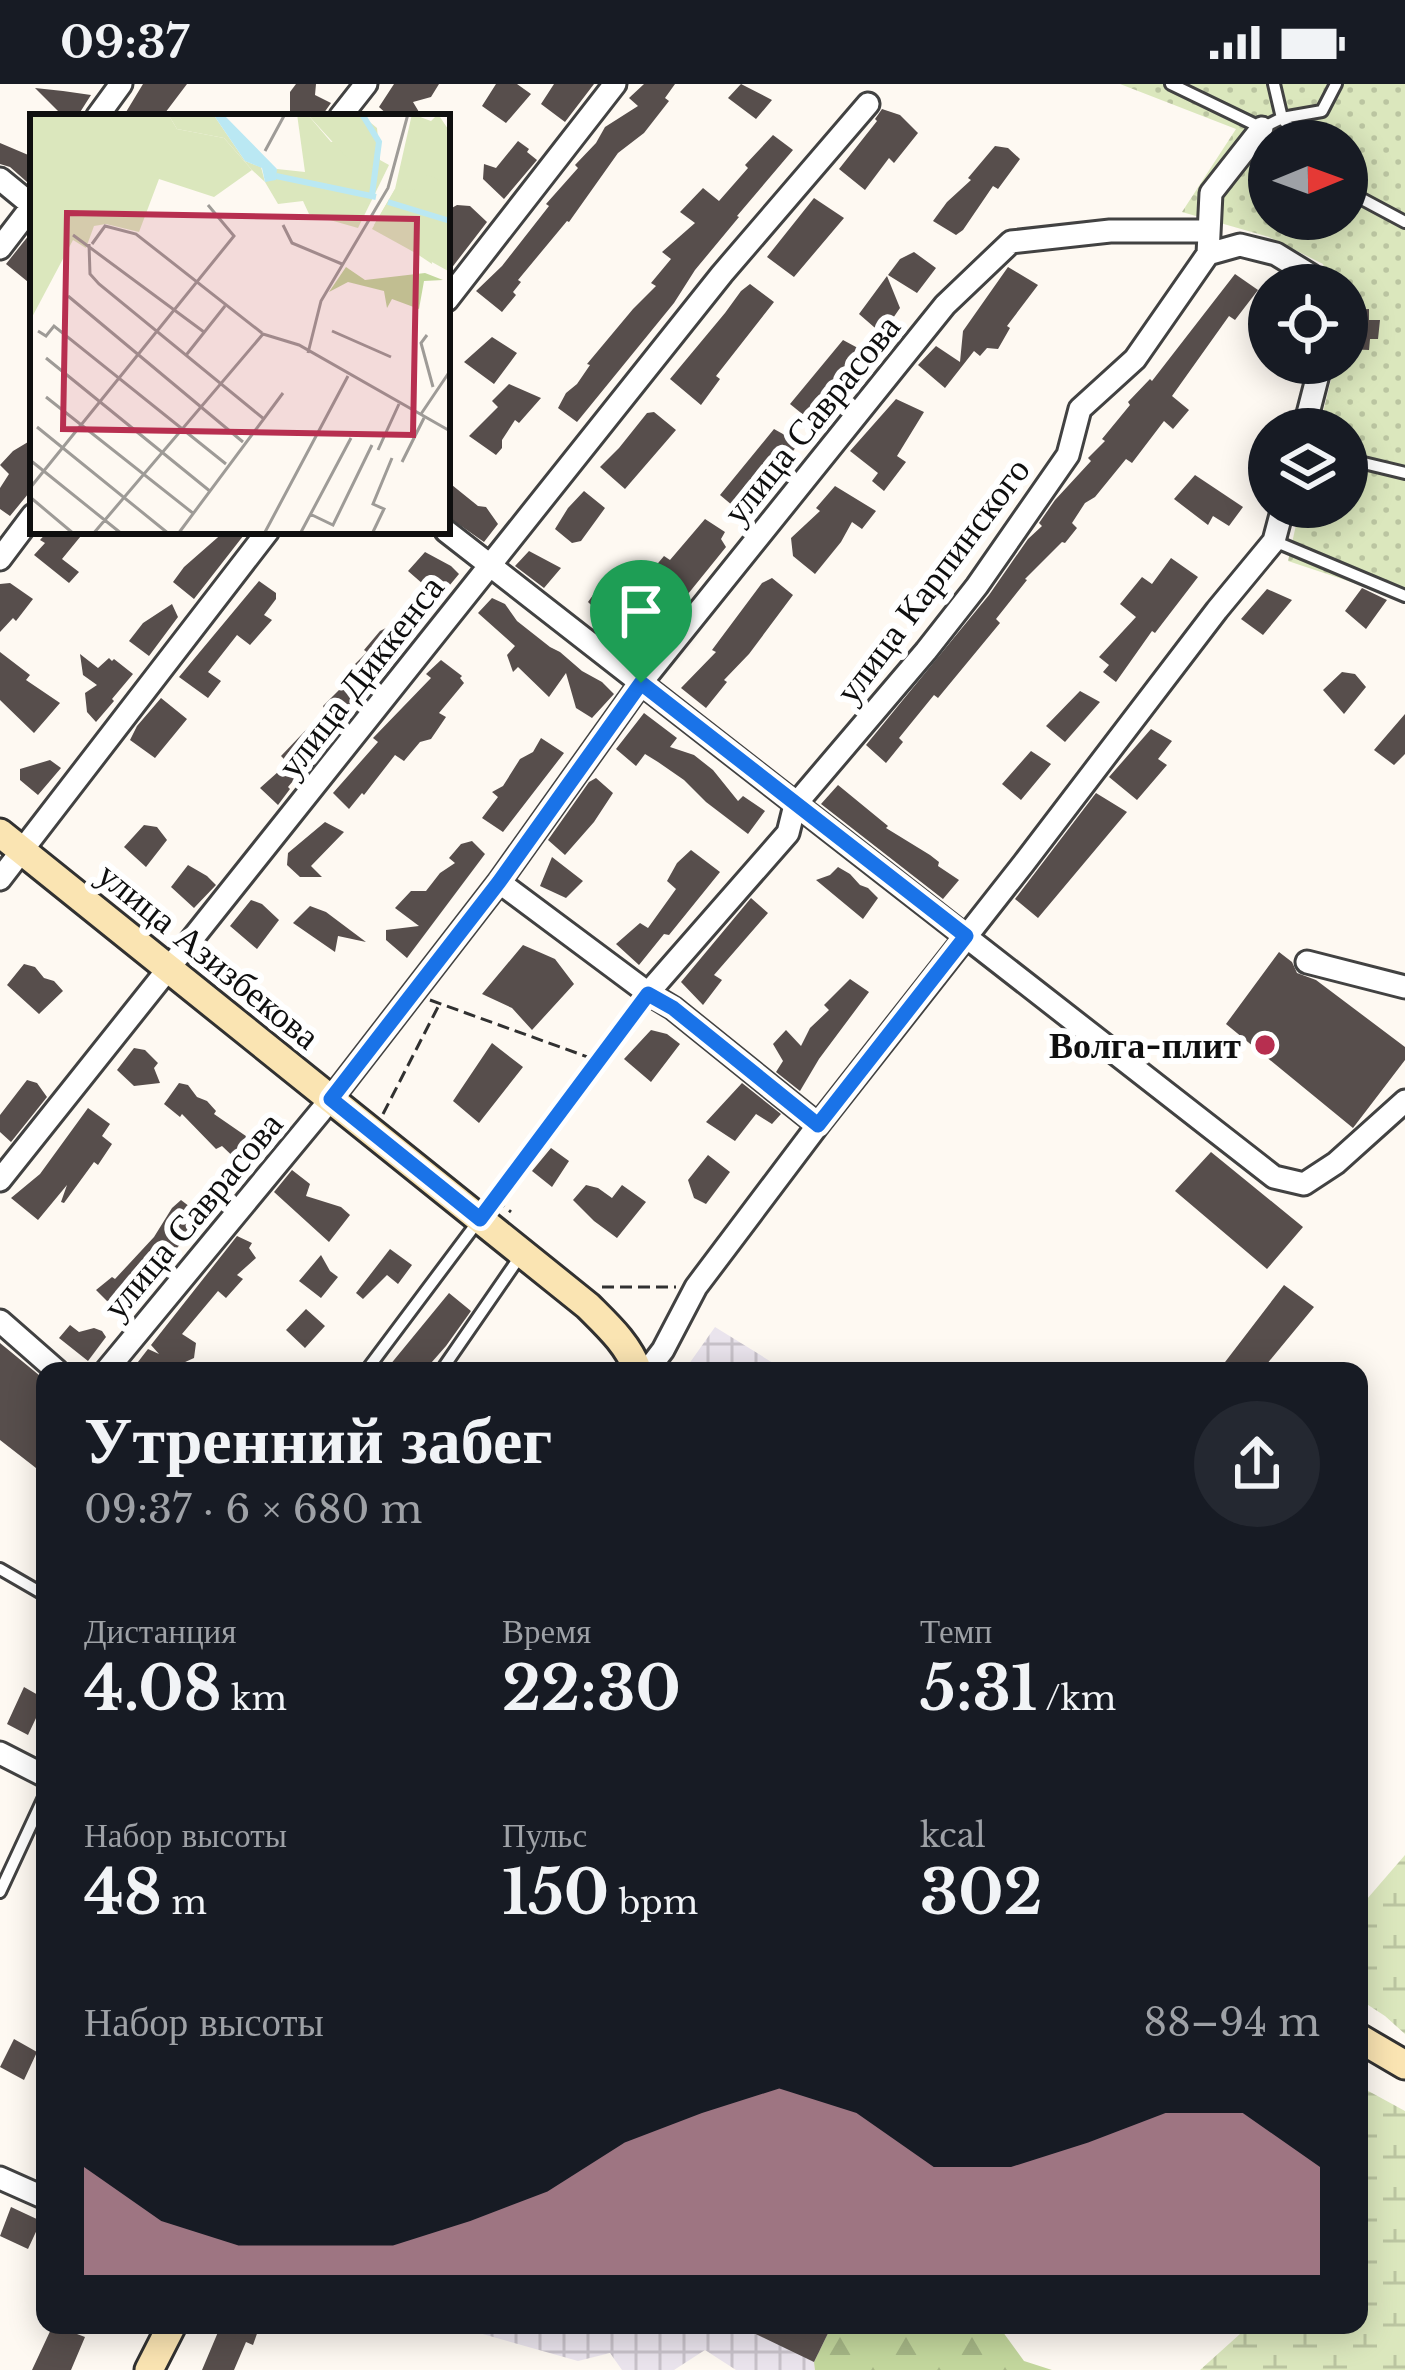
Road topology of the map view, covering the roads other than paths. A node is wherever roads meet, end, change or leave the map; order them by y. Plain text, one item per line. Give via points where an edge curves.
1 (121, 84) edge
2 (366, 84) edge
3 (615, 84) edge
4 (1171, 84) edge
5 (1274, 84) edge
6 (1336, 84) edge
7 (868, 104) dead end
8 (99, 114) edge
9 (342, 114) edge
10 (1264, 120) edge
11 (1272, 120) edge
12 (1284, 120) edge
13 (1248, 151) edge
14 (0, 179) edge
15 (1368, 202) edge
16 (30, 203) edge
17 (30, 209) edge
18 (1405, 222) edge
19 (1209, 231) junction
20 (0, 248) edge
21 (1208, 254) junction
22 (1292, 264) edge
23 (450, 296) edge
24 (1368, 463) edge
25 (1405, 472) edge
26 (30, 519) edge
27 (1277, 528) edge
28 (266, 534) edge
29 (450, 534) edge
30 (1274, 541) junction
31 (0, 559) edge
32 (489, 566) junction
33 (1405, 596) edge
34 (641, 683) junction
35 (795, 805) junction
36 (11, 842) edge
37 (0, 879) edge
38 (499, 882) junction
39 (966, 936) junction
40 (1307, 962) dead end
41 (170, 970) junction
42 (1405, 986) edge
43 (648, 994) junction
44 (331, 1099) junction
45 (1405, 1101) edge
46 (818, 1125) junction
47 (0, 1180) edge
48 (487, 1209) junction
49 (522, 1253) junction
50 (0, 1321) edge
51 (47, 1362) edge
52 (113, 1362) edge
53 (373, 1362) edge
54 (447, 1362) edge
55 (635, 1362) edge
56 (654, 1362) edge
57 (0, 1569) edge
58 (36, 1590) edge
59 (0, 1753) edge
60 (36, 1771) edge
61 (36, 1814) edge
62 (0, 1892) edge
63 (1368, 2043) edge
64 (1405, 2065) edge
65 (0, 2178) edge
66 (36, 2194) edge
67 (167, 2334) edge
68 (149, 2370) edge

1 - 8 street
2 - 9 street
3 - 23 street
4 - 10 lane
5 - 11 lane
6 - 12 lane via 1322,111
7 - 32 street, улица Диккенса
13 - 19 street via 1211,194
14 - 16 street
15 - 18 lane
17 - 20 street
19 - 21 street
19 - 34 street, улица Саврасова via 1011,242 945,305
21 - 22 street via 1240,245
21 - 35 street, улица Карпинского via 1135,359 1080,409 1068,455 977,586
24 - 25 lane
26 - 31 street
27 - 30 street
28 - 36 street
29 - 32 street
30 - 33 lane
30 - 39 street
32 - 34 street
32 - 41 street, улица Диккенса
34 - 35 street
34 - 38 street, улица Саврасова
35 - 39 street
35 - 43 street, улица Карпинского via 788,832
36 - 37 street
36 - 41 main road, улица Азизбекова
38 - 43 street
38 - 44 street, улица Саврасова
39 - 45 street via 1274,1177 1304,1184
39 - 46 street
40 - 42 street
41 - 44 main road, улица Азизбекова
41 - 47 street, улица Диккенса
43 - 46 street
44 - 48 main road, улица Азизбекова
44 - 52 street, улица Саврасова
46 - 56 street via 696,1287
48 - 49 main road, улица Азизбекова
48 - 53 lane
49 - 54 lane
49 - 55 main road, улица Азизбекова via 588,1306
50 - 51 street
57 - 58 lane
59 - 60 street
61 - 62 lane
63 - 64 main road
65 - 66 street
67 - 68 main road

